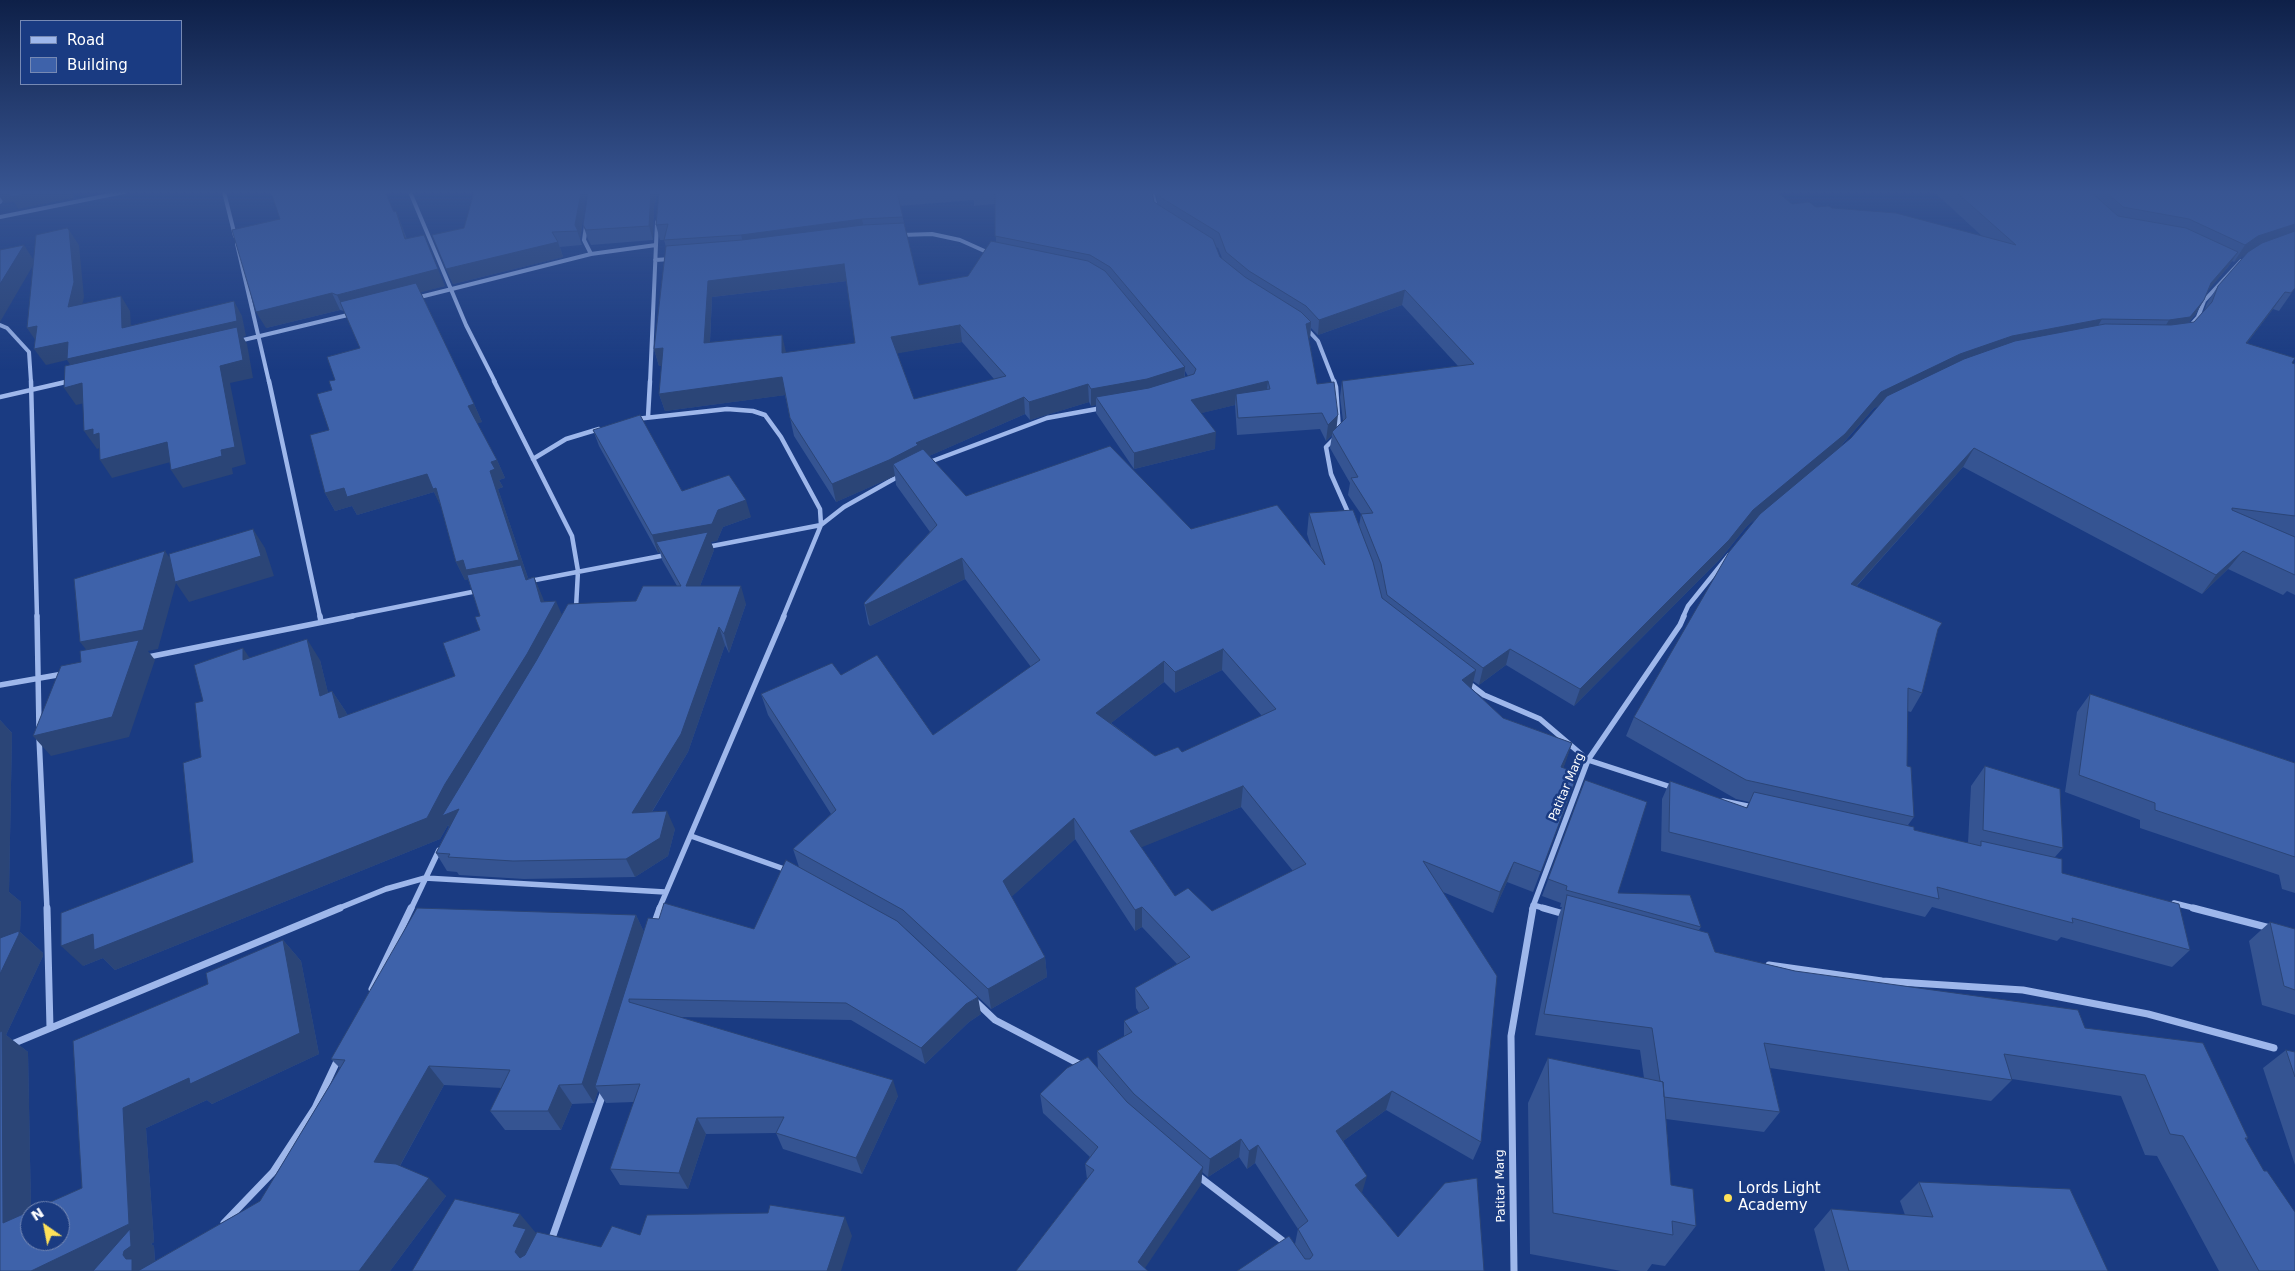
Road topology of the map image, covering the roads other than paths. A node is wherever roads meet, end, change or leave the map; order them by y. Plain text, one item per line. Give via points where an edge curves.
1 (238, 251) edge
2 (436, 251) edge
3 (590, 251) edge
4 (610, 251) edge
5 (656, 251) edge
6 (987, 251) edge
7 (591, 254) junction
8 (993, 254) edge
9 (2249, 256) edge
10 (675, 258) edge
11 (655, 260) junction
12 (453, 289) junction
13 (414, 299) edge
14 (356, 313) edge
15 (1302, 324) edge
16 (0, 325) edge
17 (2187, 329) edge
18 (259, 337) junction
19 (231, 343) edge
20 (79, 379) edge
21 (32, 390) junction
22 (0, 397) edge
23 (1111, 406) edge
24 (648, 417) junction
25 (629, 420) edge
26 (602, 428) edge
27 (533, 458) junction
28 (921, 466) edge
29 (905, 474) edge
30 (1351, 519) edge
31 (821, 526) junction
32 (704, 548) edge
33 (1731, 552) edge
34 (675, 553) edge
35 (578, 571) junction
36 (521, 582) edge
37 (483, 590) edge
38 (576, 613) edge
39 (321, 622) junction
40 (146, 658) dead end
41 (68, 674) edge
42 (1462, 678) edge
43 (39, 679) junction
44 (0, 685) edge
45 (1588, 760) junction
46 (1679, 790) edge
47 (1717, 799) edge
48 (1756, 808) edge
49 (691, 836) junction
50 (441, 847) edge
51 (794, 872) edge
52 (425, 878) junction
53 (665, 892) junction
54 (2162, 900) edge
55 (1533, 905) junction
56 (1570, 915) edge
57 (2276, 929) edge
58 (650, 936) edge
59 (1757, 964) edge
60 (370, 993) edge
61 (968, 993) edge
62 (50, 1028) junction
63 (2274, 1048) dead end
64 (0, 1049) edge
65 (340, 1055) edge
66 (1090, 1070) edge
67 (606, 1085) edge
68 (1188, 1167) edge
69 (215, 1230) edge
70 (1289, 1248) edge
71 (547, 1251) edge
72 (1514, 1271) edge

1 - 18 street
2 - 12 street
3 - 7 street
4 - 7 street
5 - 11 street
6 - 8 street
7 - 12 street
9 - 17 street via 2234,266 2204,301 2198,316
10 - 11 street
11 - 24 street
12 - 13 street
12 - 27 street via 466,325
14 - 18 street
15 - 30 street via 1318,341 1336,387 1340,433 1326,447 1331,474
16 - 21 street via 7,328 29,352
18 - 19 street
18 - 39 street
20 - 21 street
21 - 22 street
21 - 43 street
23 - 28 street via 1047,418
24 - 25 street
24 - 31 street via 727,409 753,411 764,416 781,438 820,509
26 - 27 street via 566,439
27 - 35 street via 572,536
29 - 31 street via 844,507
31 - 32 street
31 - 49 street
33 - 45 street, Patitar Marg via 1688,606 1680,625
34 - 35 street
35 - 36 street
35 - 38 street
37 - 39 street
39 - 40 street
41 - 43 street
42 - 45 street via 1484,696 1540,719
43 - 44 street
43 - 62 street
45 - 46 street
45 - 55 street, Patitar Marg
47 - 48 street
49 - 51 street
49 - 53 street
50 - 52 street
52 - 53 street
52 - 60 street
52 - 62 street via 386,889
53 - 58 street
54 - 57 street
55 - 56 street
55 - 72 street, Patitar Marg via 1511,1036
59 - 63 street via 1882,981 2023,990 2148,1014
61 - 66 street via 996,1020
62 - 64 street
65 - 69 street via 314,1108 273,1172
67 - 71 street
68 - 70 street via 1284,1240

